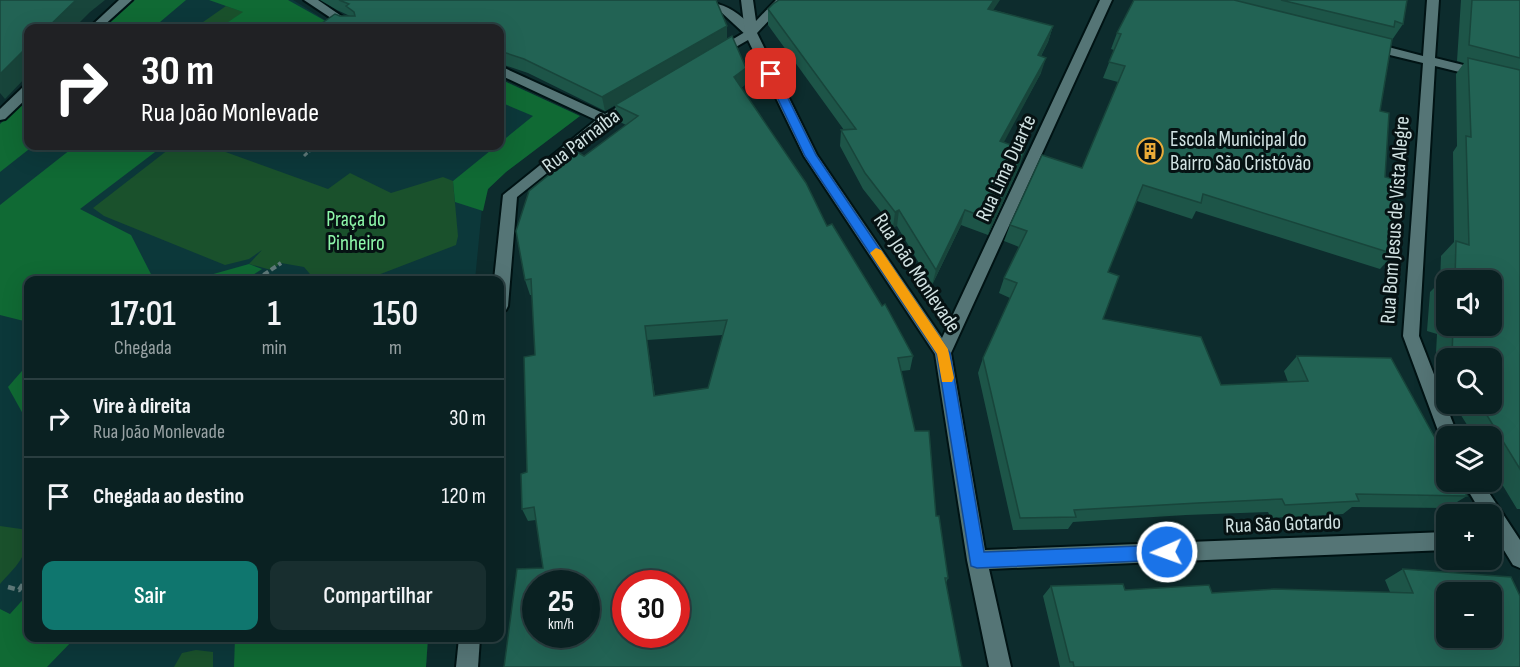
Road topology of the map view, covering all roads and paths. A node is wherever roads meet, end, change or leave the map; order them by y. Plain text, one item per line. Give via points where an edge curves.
1 (126, 0) edge
2 (310, 0) edge
3 (675, 0) edge
4 (747, 0) edge
5 (782, 0) edge
6 (1106, 0) edge
7 (1433, 0) edge
8 (99, 24) edge
9 (347, 24) edge
10 (751, 33) junction
11 (1352, 42) edge
12 (1431, 61) junction
13 (699, 63) edge
14 (504, 72) edge
15 (1520, 83) edge
16 (24, 94) edge
17 (648, 94) edge
18 (0, 116) edge
19 (606, 119) junction
20 (311, 150) edge
21 (304, 156) dead end
22 (281, 263) dead end
23 (262, 276) edge
24 (503, 276) edge
25 (943, 353) junction
26 (1445, 426) edge
27 (1478, 492) edge
28 (1507, 539) edge
29 (1436, 541) edge
30 (1520, 558) edge
31 (977, 560) junction
32 (24, 584) edge
33 (8, 587) dead end
34 (470, 642) edge
35 (467, 667) edge
36 (1000, 667) edge

1 - 8 street
2 - 9 street
3 - 10 street via 725,9
4 - 10 street
5 - 10 street
6 - 25 street, Rua Lima Duarte
7 - 12 street, Rua Bom Jesus de Vista Alegre
10 - 13 street
10 - 25 street, Rua João Monlevade via 811,156
11 - 12 street
12 - 15 street
12 - 26 street, Rua Bom Jesus de Vista Alegre via 1411,336
14 - 19 street
16 - 18 street
17 - 19 street, Rua Parnaíba
19 - 24 street, Rua Parnaíba via 510,195
20 - 21 path
22 - 23 path
25 - 31 street, Rua João Monlevade
27 - 28 street
28 - 30 street
29 - 31 street, Rua São Gotardo
31 - 36 street, Rua João Monlevade
32 - 33 path via 20,590
34 - 35 street

